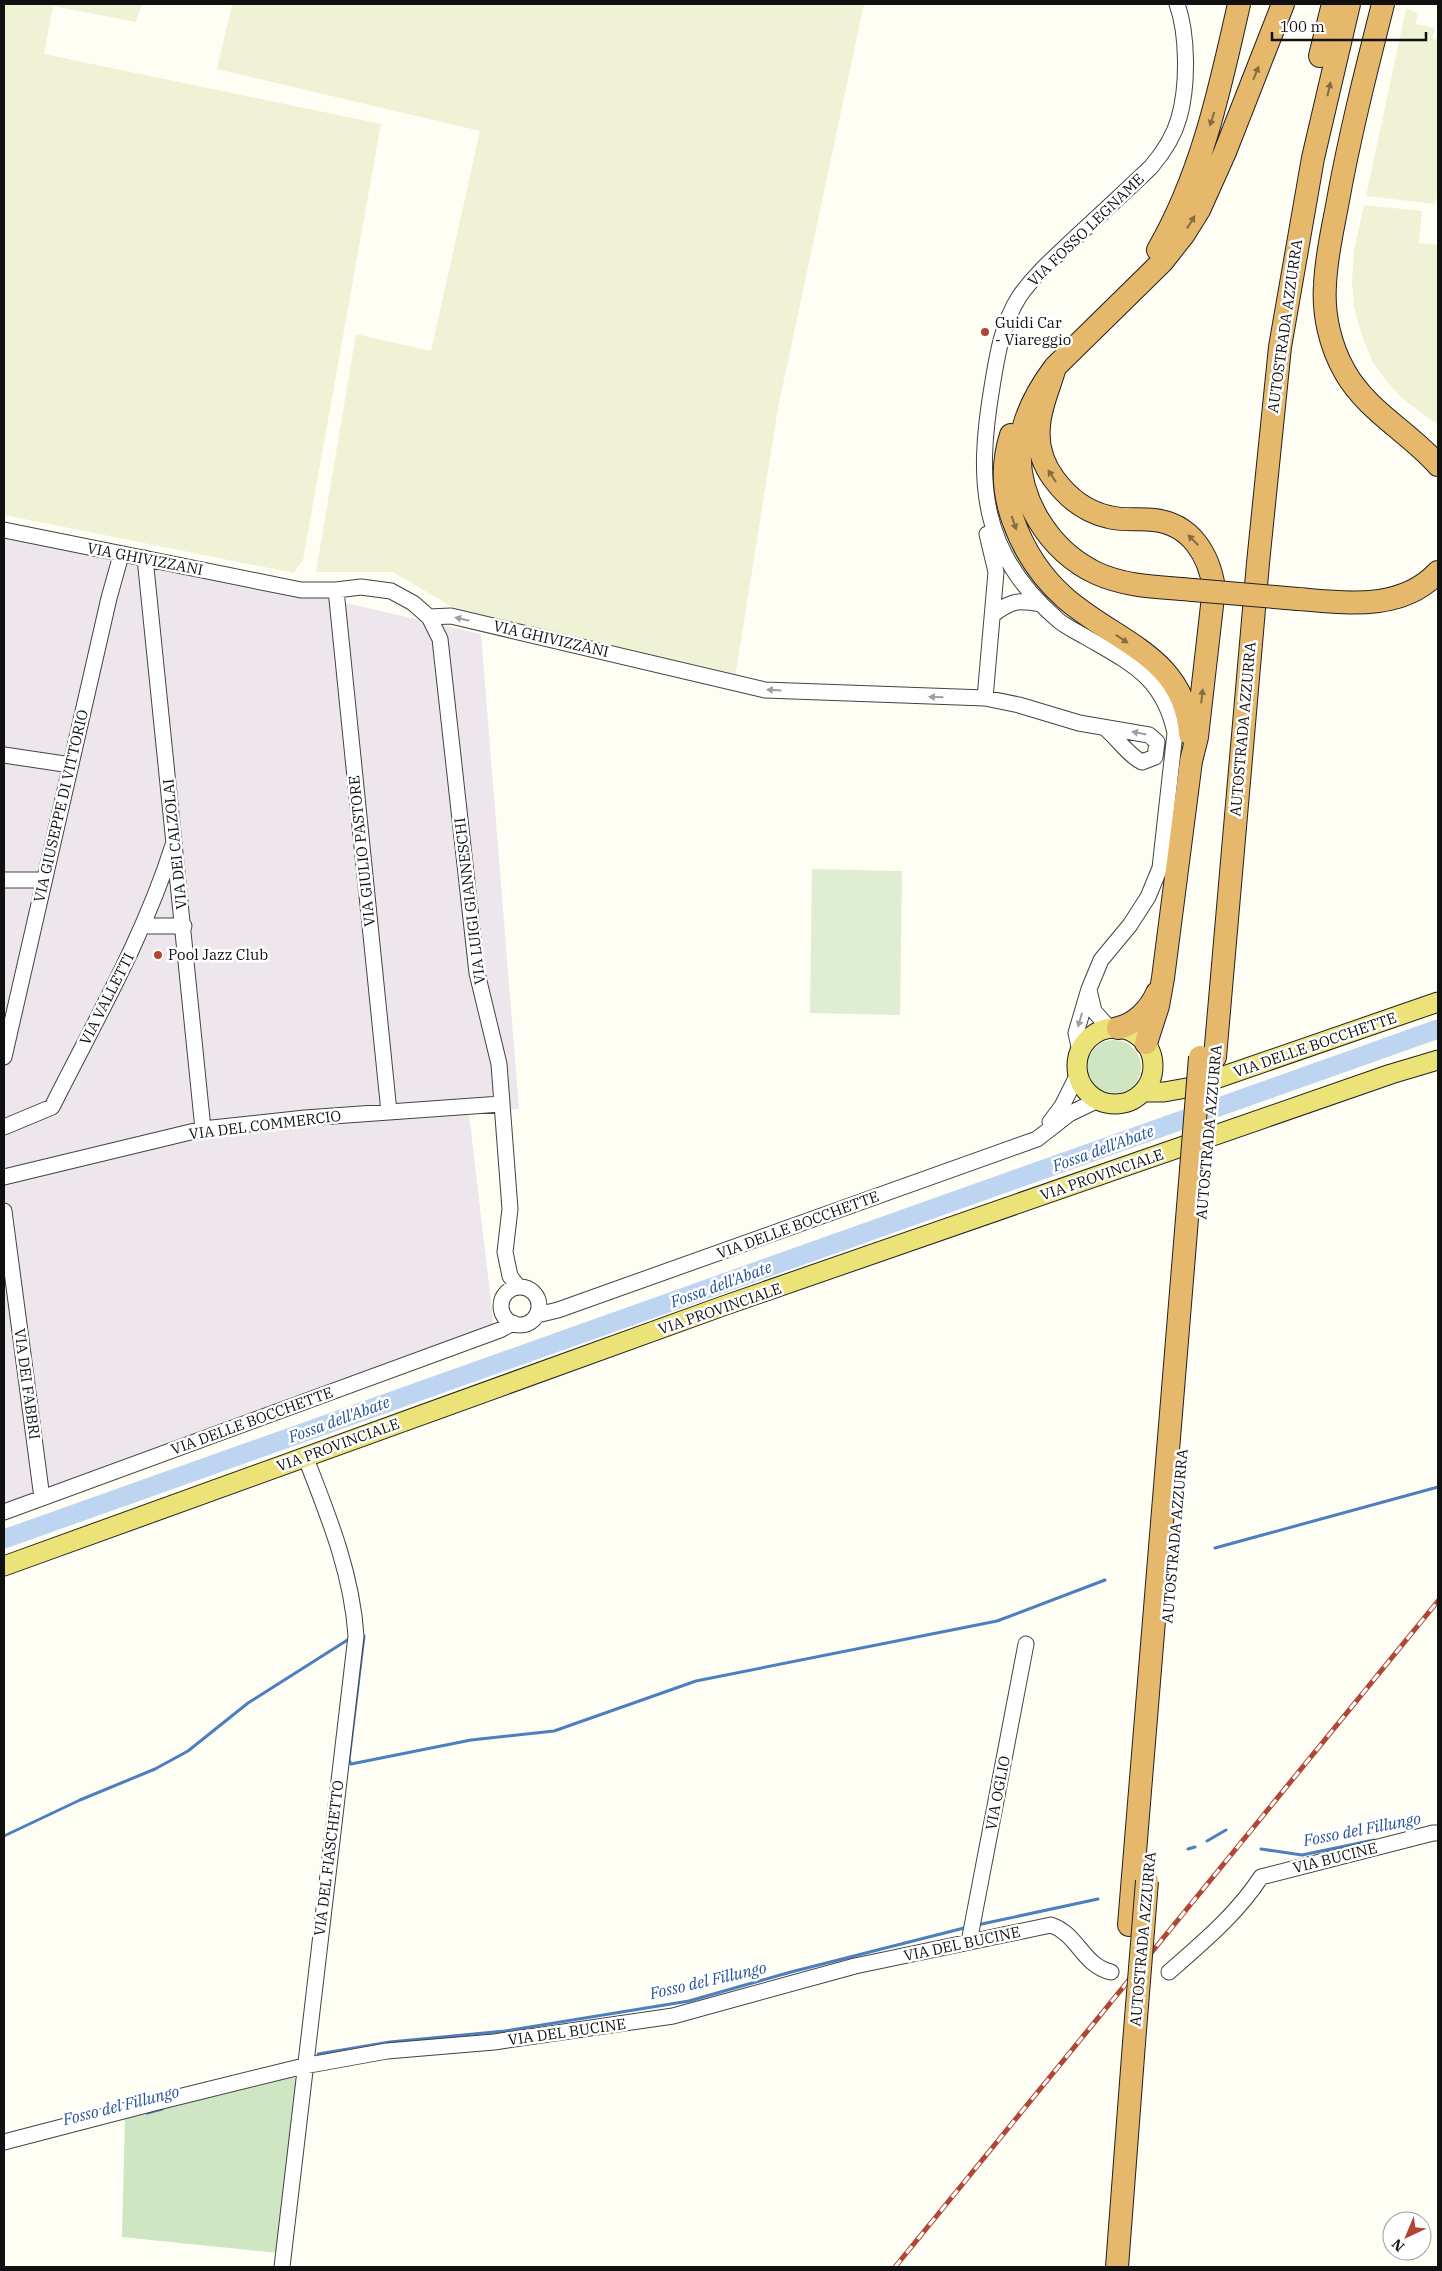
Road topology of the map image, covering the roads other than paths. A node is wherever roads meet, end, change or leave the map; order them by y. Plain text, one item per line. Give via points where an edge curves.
1 (1178, 4) edge
2 (1239, 4) edge
3 (1283, 4) edge
4 (1333, 4) edge
5 (1349, 4) edge
6 (1383, 4) edge
7 (1138, 285) junction
8 (1056, 367) junction
9 (1438, 465) edge
10 (989, 518) junction
11 (4, 530) edge
12 (121, 555) junction
13 (145, 558) junction
14 (1438, 572) edge
15 (1018, 576) junction
16 (336, 590) junction
17 (1041, 604) junction
18 (994, 611) junction
19 (429, 617) junction
20 (985, 698) junction
21 (1104, 728) dead end
22 (4, 755) edge
23 (1191, 761) junction
24 (71, 765) junction
25 (175, 839) junction
26 (4, 880) edge
27 (44, 880) junction
28 (143, 926) junction
29 (184, 926) junction
30 (1164, 978) junction
31 (1089, 989) junction
32 (1438, 1002) edge
33 (1114, 1028) junction
34 (1080, 1051) junction
35 (1150, 1053) junction
36 (4, 1057) edge
37 (1208, 1057) junction
38 (1438, 1060) edge
39 (1078, 1074) junction
40 (1192, 1087) junction
41 (1144, 1092) junction
42 (1098, 1100) junction
43 (501, 1104) junction
44 (389, 1112) junction
45 (4, 1127) edge
46 (203, 1129) junction
47 (1037, 1139) junction
48 (1198, 1169) junction
49 (4, 1176) edge
50 (4, 1211) edge
51 (512, 1285) junction
52 (538, 1309) junction
53 (506, 1323) junction
54 (306, 1456) junction
55 (42, 1498) junction
56 (4, 1512) edge
57 (4, 1566) edge
58 (1026, 1644) dead end
59 (1438, 1833) edge
60 (972, 1931) junction
61 (1111, 1972) dead end
62 (1169, 1972) dead end
63 (1127, 2048) junction
64 (304, 2066) junction
65 (4, 2142) edge
66 (282, 2267) edge
67 (1102, 2267) edge
68 (1117, 2267) edge

1 - 10 street, VIA FOSSO LEGNAME via 1183,20 1185,80 1180,118 1172,137 1151,167 1034,278 1009,318 1000,344 984,436 983,473
2 -> 7 highway via 1217,103 1194,170 1173,221
7 -> 3 highway via 1171,252 1199,210
4 - 37 highway, AUTOSTRADA AZZURRA via 1289,206 1259,396
37 -> 5 highway, AUTOSTRADA AZZURRA via 1280,347 1313,158
6 - 9 highway via 1332,232 1325,285 1327,320 1336,354 1354,386
7 - 8 highway
8 - 14 highway, bridge via 1030,409 1020,457 1027,496 1048,534 1074,560 1107,577 1131,584 1361,603 1389,600 1416,591
8 -> 23 highway via 1026,397 1007,449 1006,490 1018,533 1033,563 1056,590 1156,662 1170,676 1186,707
23 -> 8 highway via 1197,737 1214,588 1207,560 1193,538 1173,525 1099,515 1077,503 1060,487 1045,464 1038,438 1040,419
10 - 15 street, VIA FOSSO LEGNAME via 1001,549
10 - 18 street via 987,537 996,572
11 - 12 street, VIA GHIVIZZANI
12 - 13 street, VIA GHIVIZZANI
12 - 24 street, VIA GIUSEPPE DI VITTORIO
13 - 16 street, VIA GHIVIZZANI via 301,590
13 - 25 street, VIA DEI CALZOLAI
15 - 17 street, VIA FOSSO LEGNAME
15 - 18 street via 1002,580
16 - 19 street, VIA GHIVIZZANI via 361,587 392,591
16 - 44 street, VIA GIULIO PASTORE
17 - 18 street via 1018,600
17 - 31 street, VIA FOSSO LEGNAME via 1060,621 1149,678 1171,712 1175,733 1160,868 1148,897 1101,960
18 - 20 street
20 -> 19 street, VIA GHIVIZZANI via 765,690 451,616
19 - 43 street, VIA LUIGI GIANNESCHI via 440,639 477,973 498,1064
20 - 21 street, VIA GHIVIZZANI
22 - 24 street
23 - 30 highway
24 - 27 street, VIA GIUSEPPE DI VITTORIO
25 - 28 street, VIA VALLETTI
25 - 29 street, VIA DEI CALZOLAI
26 - 27 street
27 - 36 street, VIA GIUSEPPE DI VITTORIO
28 - 29 street
28 - 45 street, VIA VALLETTI via 52,1107
29 - 46 street, VIA DEI CALZOLAI
30 - 33 highway via 1152,1004 1130,1025
30 - 35 highway
31 - 33 street via 1094,1011
31 -> 34 street, VIA FOSSO LEGNAME via 1076,1033
32 - 40 main road, VIA DELLE BOCCHETTE
33 - 34 main road via 1097,1032
33 - 35 main road via 1129,1030
34 - 39 main road
35 - 40 main road via 1175,1084
35 - 41 main road via 1153,1073
37 - 48 highway, AUTOSTRADA AZZURRA
38 - 54 main road, VIA PROVINCIALE via 723,1306
39 - 42 main road via 1086,1089
39 - 47 street via 1062,1106
40 - 41 main road, VIA DELLE BOCCHETTE
41 - 42 main road via 1117,1104
42 - 47 street via 1069,1114
43 - 44 street, VIA DEL COMMERCIO
43 - 51 street, VIA LUIGI GIANNESCHI via 510,1209 505,1252
44 - 46 street, VIA DEL COMMERCIO
46 - 49 street, VIA DEL COMMERCIO
47 - 52 street, VIA DELLE BOCCHETTE via 558,1310
48 - 63 highway, AUTOSTRADA AZZURRA, bridge via 1147,1881
48 - 63 highway, AUTOSTRADA AZZURRA via 1129,1925
50 - 55 street, VIA DEI FABBRI
51 - 52 street via 534,1293
51 - 53 street via 502,1304
52 - 53 street, VIA DELLE BOCCHETTE via 529,1322
53 - 55 street, VIA DELLE BOCCHETTE
54 - 57 main road, VIA PROVINCIALE
54 - 64 street, VIA DEL FIASCHETTO via 334,1531 354,1605 356,1636
55 - 56 street, VIA DELLE BOCCHETTE
58 - 60 street, VIA OGLIO
59 - 62 street, VIA BUCINE via 1261,1876 1232,1913
60 - 61 street, VIA DEL BUCINE via 1051,1925 1061,1928 1098,1969
60 - 64 street, VIA DEL BUCINE via 673,2016 494,2042 387,2051
63 - 67 highway, AUTOSTRADA AZZURRA
63 - 68 highway, AUTOSTRADA AZZURRA
64 - 65 street, VIA DEL BUCINE
64 - 66 street, VIA DEL FIASCHETTO

